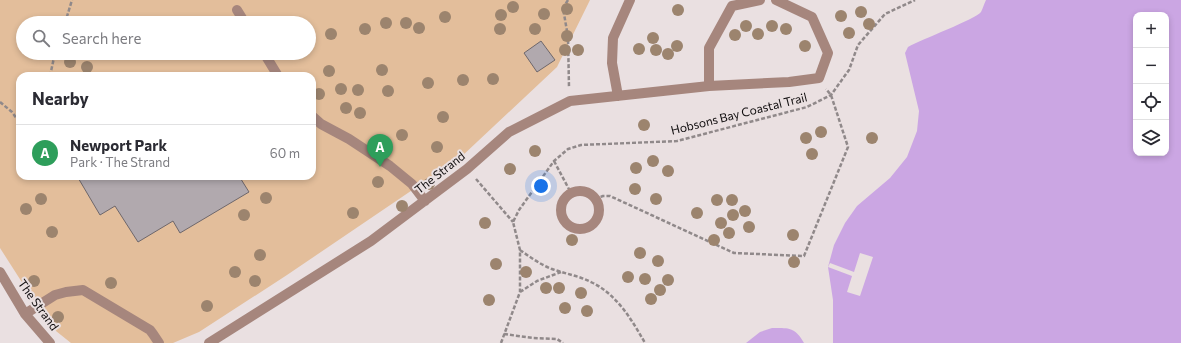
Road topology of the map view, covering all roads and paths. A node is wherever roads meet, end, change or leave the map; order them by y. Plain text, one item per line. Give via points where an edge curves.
1 (72, 0) edge
2 (568, 0) edge
3 (630, 0) edge
4 (760, 0) edge
5 (776, 0) edge
6 (915, 0) edge
7 (237, 10) dead end
8 (67, 16) edge
9 (241, 16) edge
10 (54, 60) edge
11 (268, 60) edge
12 (51, 72) edge
13 (276, 72) edge
14 (709, 86) junction
15 (831, 95) junction
16 (618, 96) junction
17 (570, 101) junction
18 (0, 102) edge
19 (16, 118) edge
20 (316, 120) edge
21 (554, 161) junction
22 (467, 169) junction
23 (571, 193) junction
24 (595, 199) junction
25 (425, 201) junction
26 (513, 222) junction
27 (520, 250) junction
28 (0, 272) edge
29 (561, 272) junction
30 (3, 278) edge
31 (520, 292) junction
32 (25, 314) junction
33 (504, 334) junction
34 (50, 343) edge
35 (159, 343) edge
36 (209, 343) edge
37 (501, 343) edge
38 (563, 343) edge
39 (645, 343) edge

1 - 8 path
2 - 17 path via 563,8 568,37
3 - 16 street via 613,38 612,63
4 - 14 street via 732,6 709,48
5 - 14 street, The Strand via 812,17 828,53 819,78
6 - 15 path, Hobsons Bay Coastal Trail via 885,14 858,45 849,70
7 - 9 street
10 - 12 path
11 - 13 street
14 - 16 street, The Strand
15 - 21 path, Hobsons Bay Coastal Trail via 807,107 677,141 581,145 568,149
15 - 24 path via 848,147 804,256 734,253 610,196
16 - 17 street, The Strand
17 - 22 street, The Strand via 509,132
18 - 19 path
20 - 25 street via 390,166 412,184
21 - 23 path
21 - 26 path, Hobsons Bay Coastal Trail
22 - 25 street, The Strand
22 - 26 path
23 - 24 street via 584,191
23 - 24 street via 566,196 560,208 564,221 574,228 585,228 595,221 599,210
25 - 36 street, The Strand via 365,246
26 - 27 path
27 - 29 path via 551,269
27 - 31 path
28 - 30 street, The Strand
29 - 31 path via 537,281
29 - 39 path via 594,283 614,297 634,323
30 - 32 street, The Strand
31 - 33 path
32 - 34 street, The Strand
32 - 35 street via 55,295 83,290 150,330
33 - 37 path
33 - 38 path via 557,339

